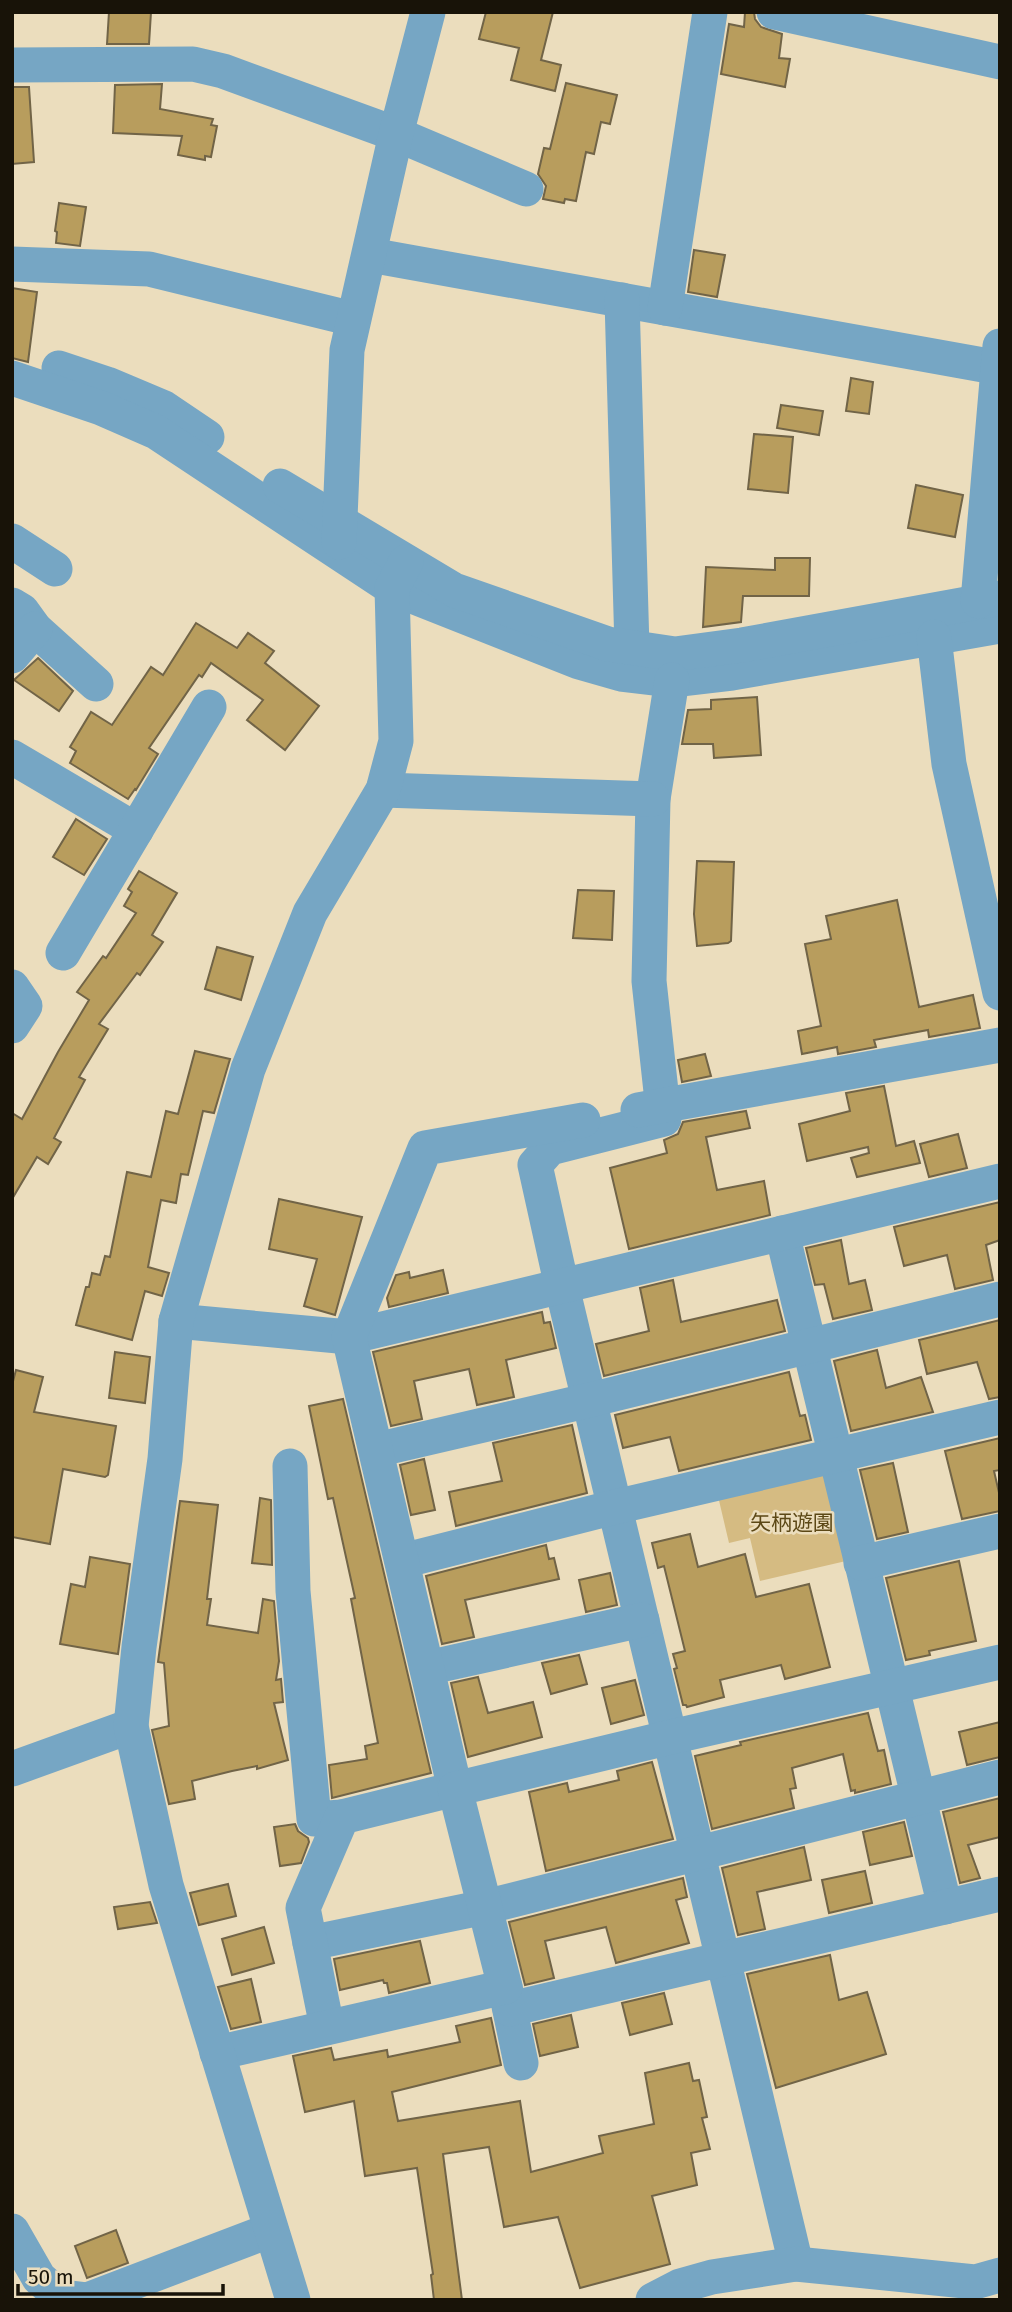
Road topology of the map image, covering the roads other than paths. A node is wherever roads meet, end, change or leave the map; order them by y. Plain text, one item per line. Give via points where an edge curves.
1 (428, 12) edge
2 (710, 12) edge
3 (774, 12) edge
4 (905, 27) edge
5 (1000, 62) edge
6 (12, 65) edge
7 (396, 134) junction
8 (526, 189) dead end
9 (370, 255) junction
10 (12, 264) edge
11 (622, 300) junction
12 (665, 308) junction
13 (353, 319) junction
14 (12, 354) edge
15 (999, 361) edge
16 (12, 379) edge
17 (340, 538) junction
18 (12, 541) edge
19 (55, 569) dead end
20 (399, 575) junction
21 (23, 617) edge
22 (971, 617) edge
23 (12, 656) edge
24 (648, 663) junction
25 (96, 684) dead end
26 (209, 706) dead end
27 (12, 757) edge
28 (383, 790) junction
29 (653, 799) junction
30 (136, 830) junction
31 (63, 953) dead end
32 (12, 987) edge
33 (1000, 993) edge
34 (12, 1026) edge
35 (1000, 1045) edge
36 (661, 1106) junction
37 (1000, 1181) edge
38 (782, 1233) junction
39 (562, 1287) junction
40 (1000, 1299) edge
41 (176, 1321) junction
42 (349, 1337) junction
43 (810, 1346) junction
44 (590, 1400) junction
45 (1000, 1417) edge
46 (376, 1450) junction
47 (835, 1455) junction
48 (290, 1466) dead end
49 (615, 1507) junction
50 (1000, 1531) edge
51 (402, 1561) junction
52 (861, 1563) junction
53 (642, 1620) junction
54 (1000, 1662) edge
55 (427, 1668) junction
56 (891, 1687) junction
57 (131, 1726) junction
58 (671, 1737) junction
59 (12, 1769) edge
60 (1000, 1777) edge
61 (455, 1789) junction
62 (917, 1797) junction
63 (342, 1817) junction
64 (698, 1852) junction
65 (1000, 1894) edge
66 (485, 1907) junction
67 (945, 1907) junction
68 (310, 1943) junction
69 (723, 1957) junction
70 (507, 1998) junction
71 (327, 2027) junction
72 (217, 2053) junction
73 (521, 2063) dead end
74 (271, 2230) junction
75 (12, 2231) edge
76 (796, 2263) junction
77 (982, 2286) edge
78 (86, 2300) edge
79 (293, 2300) edge
80 (653, 2300) edge

1 - 7 street
2 - 12 street
3 - 4 street
4 - 5 street
6 - 7 street via 193,64
7 - 8 street
7 - 9 street
9 - 11 street
9 - 13 street
10 - 13 street via 149,269
11 - 12 street
11 - 24 street
12 - 15 street
13 - 17 street via 347,350
14 - 17 street via 107,384 163,408 267,478
15 - 22 street
16 - 17 street via 101,408 156,432
17 - 20 street
18 - 19 street
20 - 24 street via 608,644
20 - 28 street via 396,741
21 - 23 street
21 - 25 street
22 - 24 street via 675,654
22 - 33 street via 949,764
24 - 29 street
26 - 30 street
27 - 30 street
28 - 29 street
28 - 41 street via 310,913 248,1069
29 - 36 street via 649,981
30 - 31 street
32 - 34 street via 25,1006
35 - 36 street
36 - 39 street via 664,1119 550,1148 535,1165
36 - 42 street via 425,1149
37 - 38 street
38 - 39 street
38 - 43 street
39 - 42 street
39 - 44 street
40 - 43 street
41 - 42 street
41 - 57 street via 165,1459
42 - 46 street
43 - 44 street
43 - 47 street
44 - 46 street
44 - 49 street
45 - 47 street
46 - 51 street
47 - 49 street
47 - 52 street
48 - 63 street via 293,1591 314,1819
49 - 51 street
49 - 53 street
50 - 52 street
51 - 55 street
52 - 56 street
53 - 55 street
53 - 58 street
54 - 56 street
55 - 61 street
56 - 58 street
56 - 62 street
57 - 59 street
57 - 72 street via 166,1885
58 - 61 street
58 - 64 street
60 - 62 street
61 - 63 street
61 - 66 street
62 - 64 street
62 - 67 street
63 - 68 street via 303,1908
64 - 66 street
64 - 69 street
65 - 67 street
66 - 68 street
66 - 70 street
67 - 69 street
68 - 71 street
69 - 70 street
69 - 76 street
70 - 71 street
70 - 73 street
71 - 72 street
72 - 74 street
74 - 78 street
74 - 79 street
75 - 78 street via 40,2278 61,2297
76 - 77 street
76 - 80 street via 712,2277

